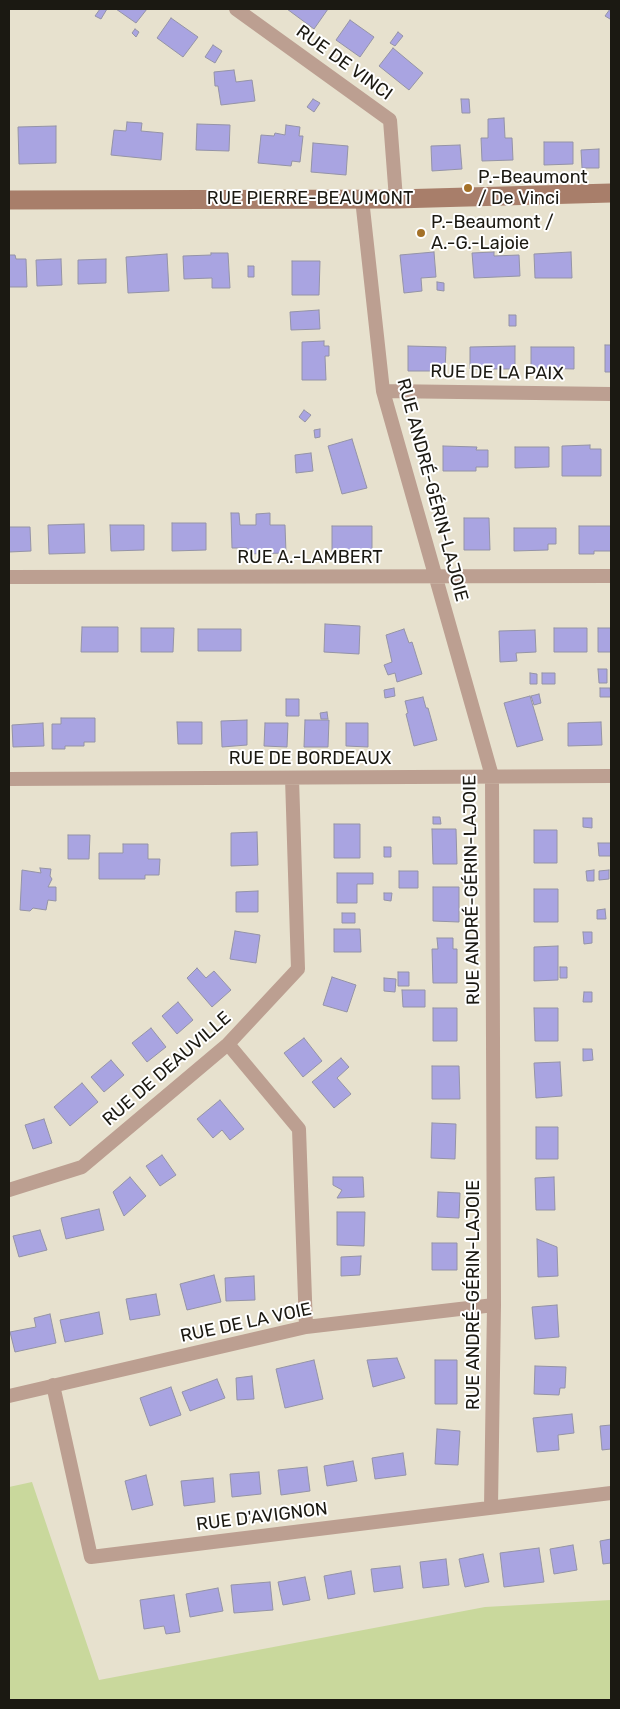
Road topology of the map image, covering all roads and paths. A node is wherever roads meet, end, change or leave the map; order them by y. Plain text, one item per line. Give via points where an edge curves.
1 (236, 9) edge
2 (611, 193) edge
3 (362, 199) junction
4 (396, 199) junction
5 (9, 200) edge
6 (383, 391) junction
7 (611, 394) edge
8 (435, 576) junction
9 (611, 576) edge
10 (9, 577) edge
11 (492, 776) junction
12 (611, 776) edge
13 (292, 778) junction
14 (9, 780) edge
15 (228, 1044) junction
16 (9, 1190) edge
17 (494, 1305) junction
18 (306, 1327) junction
19 (53, 1385) junction
20 (9, 1396) edge
21 (611, 1493) edge
22 (491, 1507) junction

1 - 4 street, RUE DE VINCI via 390,120
2 - 4 main road, RUE PIERRE-BEAUMONT
3 - 4 main road, RUE PIERRE-BEAUMONT
3 - 5 main road, RUE PIERRE-BEAUMONT
3 - 6 street, RUE ANDRÉ-GÉRIN-LAJOIE
6 - 7 street, RUE DE LA PAIX
6 - 8 street, RUE ANDRÉ-GÉRIN-LAJOIE
8 - 9 street, RUE A.-LAMBERT
8 - 10 street, RUE A.-LAMBERT
8 - 11 street, RUE ANDRÉ-GÉRIN-LAJOIE
11 - 12 street, RUE DE BORDEAUX
11 - 13 street, RUE DE BORDEAUX
11 - 17 street, RUE ANDRÉ-GÉRIN-LAJOIE
13 - 14 street, RUE DE BORDEAUX
13 - 15 street, RUE DE DEAUVILLE via 298,969
15 - 16 street, RUE DE DEAUVILLE via 82,1167
15 - 18 street via 299,1129
17 - 18 street, RUE DE LA VOIE
17 - 22 street, RUE ANDRÉ-GÉRIN-LAJOIE
18 - 19 street, RUE DE LA VOIE
19 - 20 street, RUE DE LA VOIE
19 - 22 street, RUE D'AVIGNON via 91,1557
21 - 22 street, RUE D'AVIGNON

